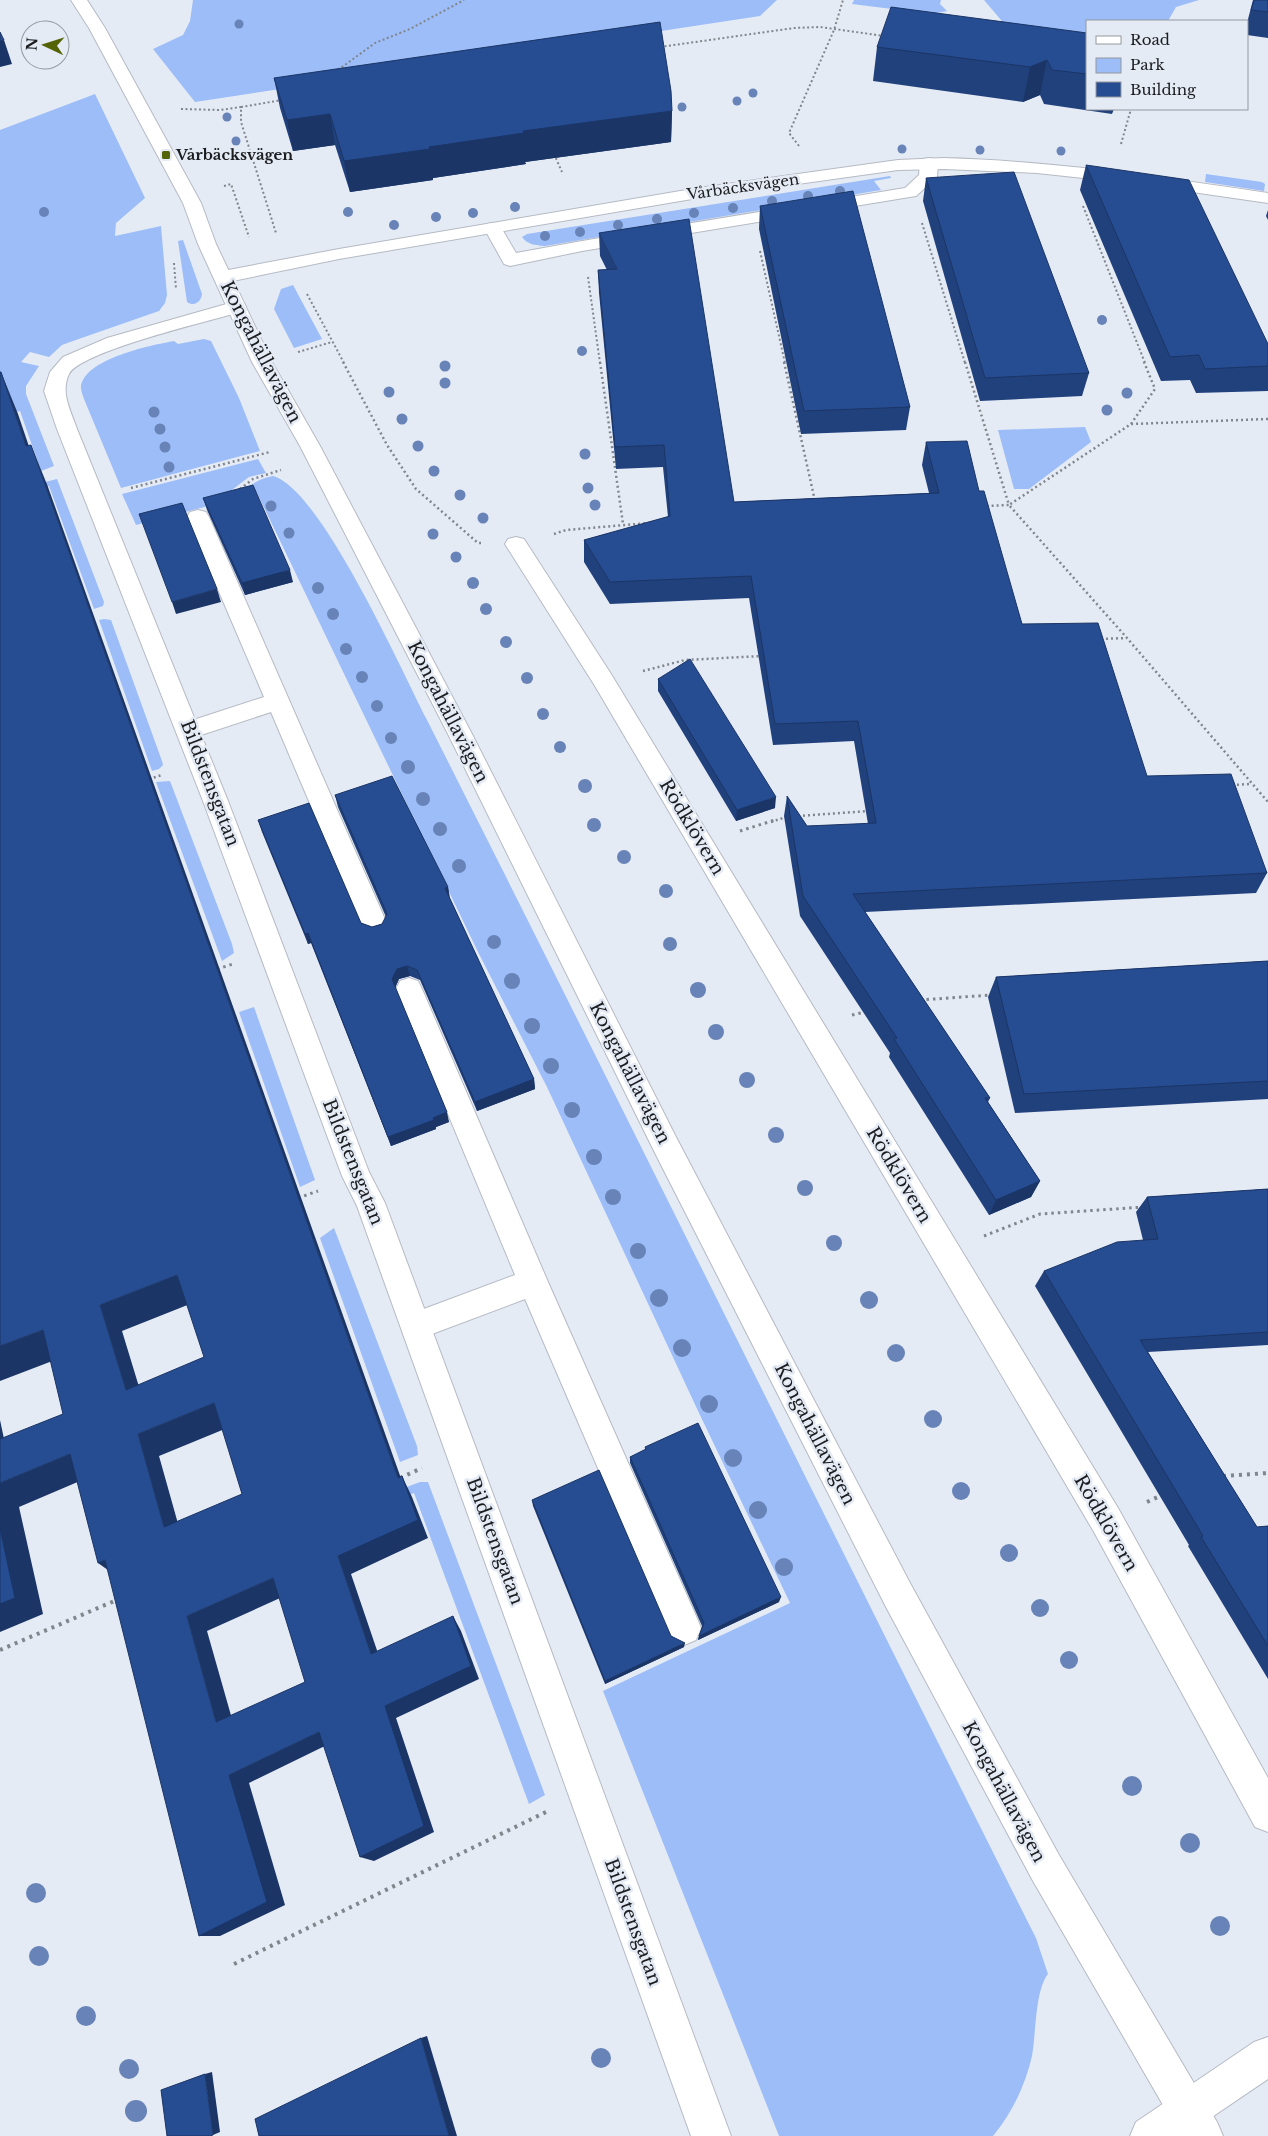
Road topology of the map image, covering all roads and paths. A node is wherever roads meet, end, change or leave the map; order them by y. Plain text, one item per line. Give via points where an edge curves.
1 (78, 0) edge
2 (464, 0) edge
3 (843, 0) edge
4 (834, 30) junction
5 (891, 37) edge
6 (657, 47) edge
7 (337, 70) edge
8 (289, 99) edge
9 (241, 107) junction
10 (180, 108) dead end
11 (554, 154) edge
12 (930, 163) junction
13 (562, 172) dead end
14 (1074, 172) junction
15 (823, 176) junction
16 (221, 187) dead end
17 (910, 192) junction
18 (1268, 198) edge
19 (740, 221) junction
20 (493, 228) junction
21 (582, 246) junction
22 (286, 257) junction
23 (223, 277) junction
24 (306, 293) dead end
25 (237, 307) junction
26 (332, 342) junction
27 (292, 353) dead end
28 (1268, 419) edge
29 (1131, 424) junction
30 (275, 450) dead end
31 (285, 469) dead end
32 (95, 498) junction
33 (816, 504) edge
34 (1009, 505) junction
35 (980, 506) edge
36 (198, 517) joint
37 (652, 523) edge
38 (623, 524) junction
39 (516, 544) junction
40 (1127, 638) junction
41 (1098, 640) edge
42 (763, 656) edge
43 (603, 680) junction
44 (277, 702) junction
45 (189, 730) junction
46 (202, 762) junction
47 (147, 780) edge
48 (1251, 784) junction
49 (1232, 785) edge
50 (1268, 802) edge
51 (873, 811) edge
52 (701, 843) junction
53 (375, 926) edge
54 (274, 950) junction
55 (208, 972) edge
56 (409, 989) dead end
57 (992, 995) dead end
58 (914, 1001) edge
59 (866, 1011) edge
60 (810, 1026) junction
61 (356, 1176) junction
62 (292, 1200) edge
63 (1149, 1206) edge
64 (944, 1251) junction
65 (533, 1282) junction
66 (416, 1326) junction
67 (462, 1451) junction
68 (1268, 1473) edge
69 (1222, 1476) edge
70 (399, 1478) edge
71 (1168, 1493) edge
72 (1106, 1520) junction
73 (127, 1596) edge
74 (684, 1628) dead end
75 (0, 1650) edge
76 (586, 1792) junction
77 (1268, 1814) edge
78 (234, 1964) dead end
79 (1268, 2056) edge
80 (1195, 2124) edge
81 (711, 2136) edge
82 (1150, 2136) edge

1 - 23 street, Kongahällavägen via 97,28 192,203
2 - 7 path via 410,29 375,43
3 - 4 path
4 - 5 path
4 - 6 path via 794,28
4 - 15 path via 789,134
8 - 9 path
9 - 10 path via 220,110
9 - 22 path via 241,122 271,221
11 - 13 path
12 - 14 street, Vårbäcksvägen
12 - 15 street, Vårbäcksvägen
12 - 17 street via 928,177
14 - 18 street, Vårbäcksvägen
14 - 29 path via 1076,186 1155,389
15 - 20 street, Vårbäcksvägen via 698,193
16 - 22 path via 231,184 252,247 258,252
17 - 19 street
17 - 34 path
19 - 21 street
19 - 33 path via 759,245
20 - 21 street via 510,260
20 - 22 street, Vårbäcksvägen
21 - 38 path
22 - 23 street, Vårbäcksvägen
23 - 25 street, Kongahällavägen
24 - 26 path
25 - 32 street, Bildstensgatan via 114,342 70,361 60,372 54,391
25 - 80 street, Kongahällavägen via 262,362 310,446 460,734 666,1146 898,1595 1046,1868
26 - 27 path
26 - 39 path via 387,445 416,489 478,542
28 - 29 path
29 - 34 path
30 - 32 path
31 - 36 path via 253,479
32 - 45 street, Bildstensgatan
34 - 35 path
34 - 40 path
36 - 44 street
37 - 38 path
38 - 39 path via 566,530
39 - 43 street, Rödklövern
40 - 41 path
40 - 48 path
42 - 43 path via 685,660
43 - 52 street, Rödklövern
44 - 45 street
44 - 53 street
45 - 46 street, Bildstensgatan
46 - 47 path
46 - 54 street, Bildstensgatan
48 - 49 path
48 - 50 path
51 - 52 path via 783,817
52 - 60 street, Rödklövern
54 - 55 path
54 - 61 street, Bildstensgatan
56 - 65 street
57 - 58 path
59 - 60 path
60 - 64 street, Rödklövern
61 - 62 path
61 - 66 street, Bildstensgatan via 370,1203
63 - 64 path via 1040,1214
64 - 72 street, Rödklövern
65 - 66 street
65 - 74 street
66 - 67 street, Bildstensgatan
67 - 70 path
67 - 76 street, Bildstensgatan
68 - 69 path
71 - 72 path
72 - 77 street, Rödklövern
73 - 75 path
76 - 78 path
76 - 81 street, Bildstensgatan
79 - 80 street
80 - 82 street

